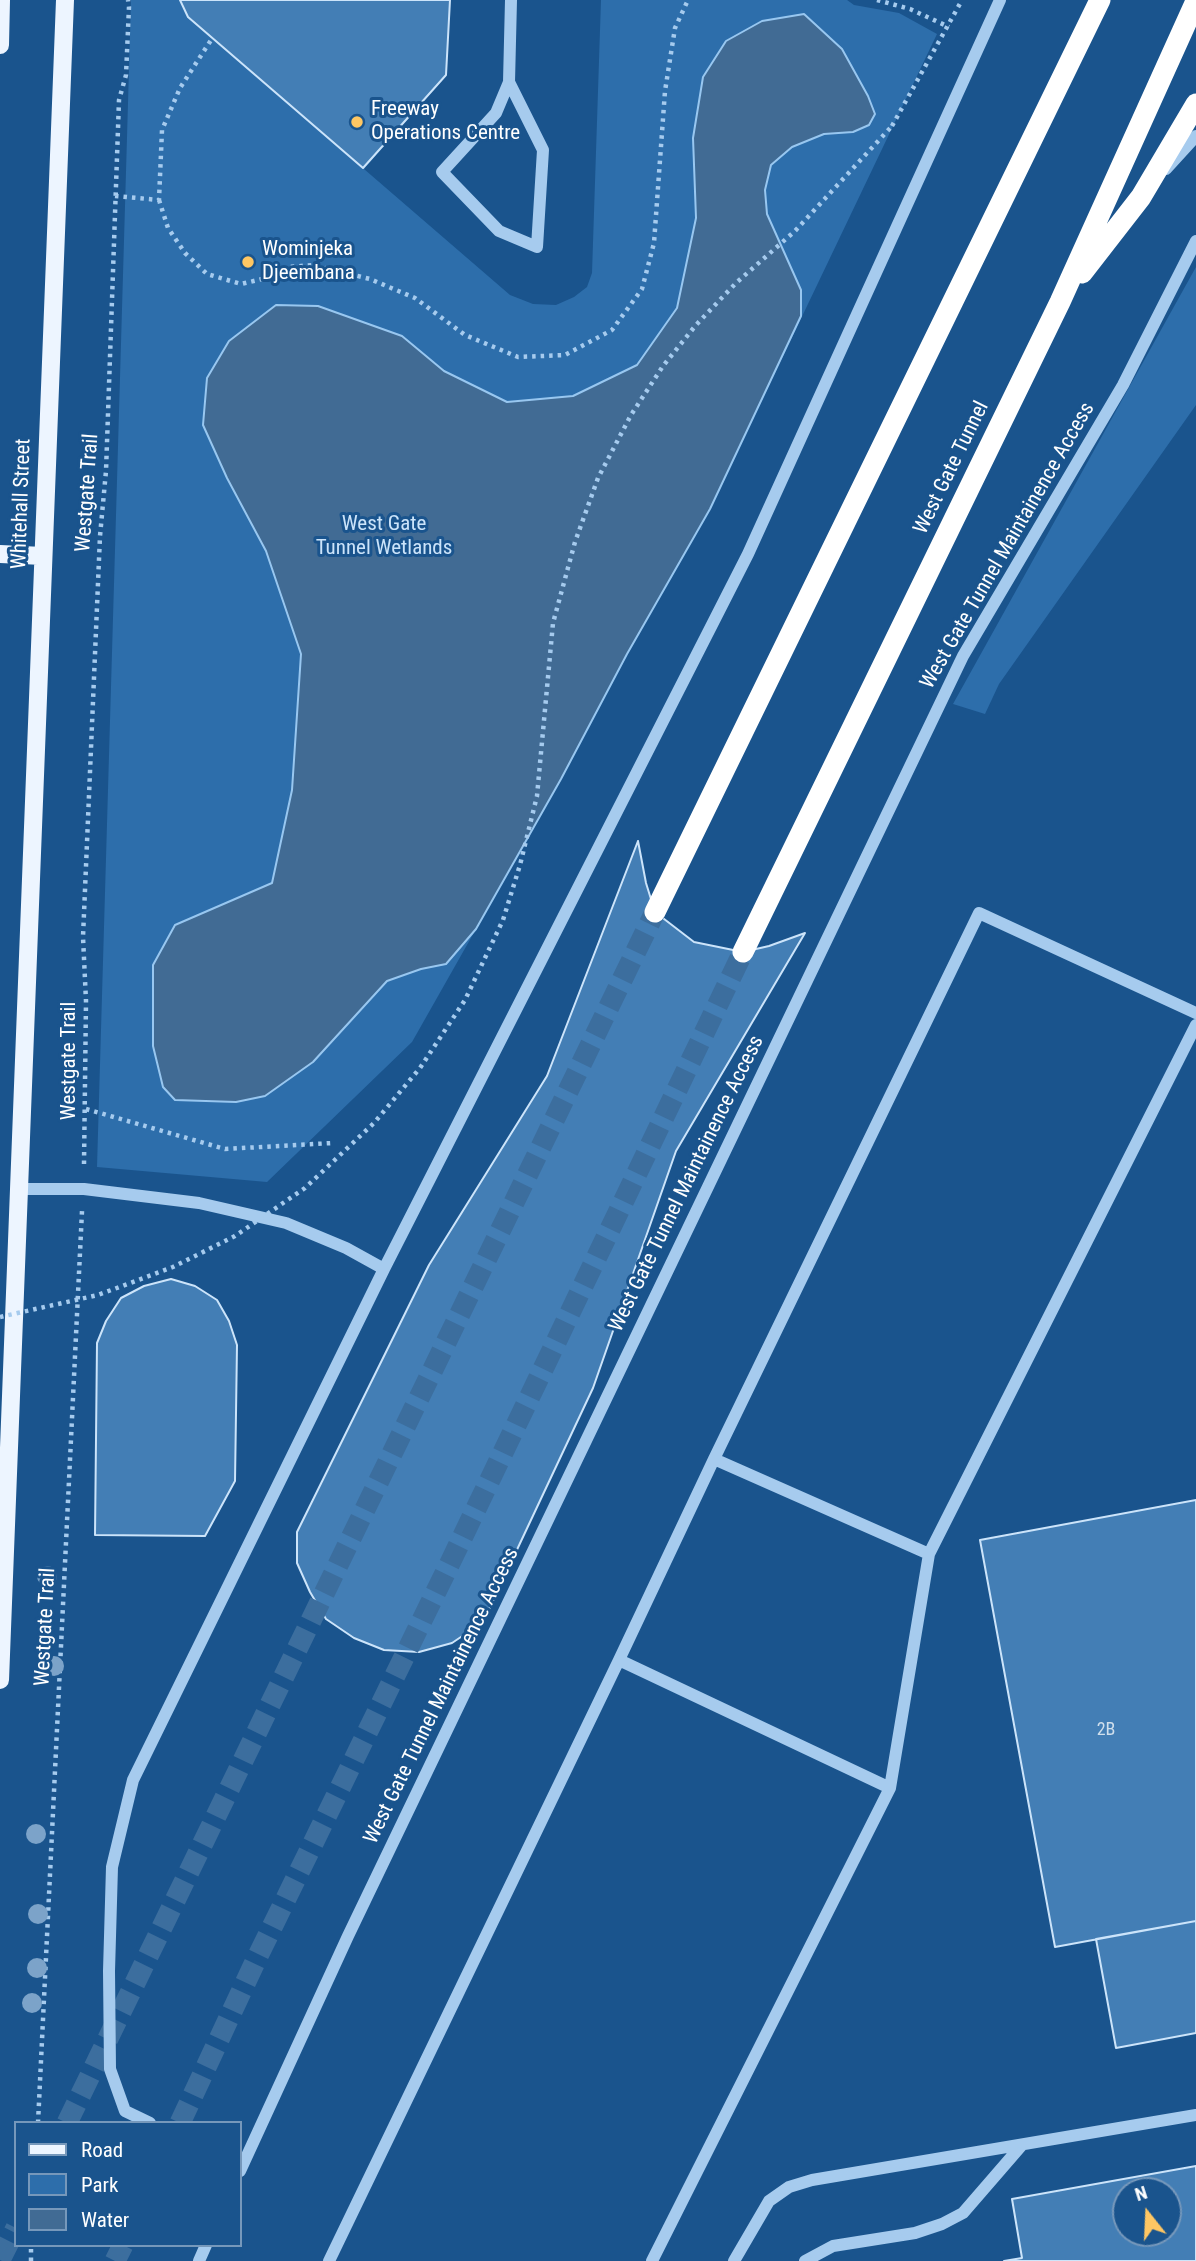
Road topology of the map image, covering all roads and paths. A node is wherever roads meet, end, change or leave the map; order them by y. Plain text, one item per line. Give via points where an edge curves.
1 (1, 0) edge
2 (65, 0) edge
3 (128, 0) edge
4 (512, 0) edge
5 (877, 0) edge
6 (962, 0) edge
7 (1000, 0) edge
8 (1100, 0) edge
9 (1196, 1) edge
10 (949, 27) junction
11 (213, 37) dead end
12 (0, 45) edge
13 (509, 82) junction
14 (1196, 104) edge
15 (1196, 136) edge
16 (115, 196) junction
17 (1141, 197) junction
18 (1196, 241) edge
19 (1060, 302) junction
20 (0, 554) edge
21 (43, 556) junction
22 (655, 912) tunnel mouth
23 (743, 952) tunnel mouth
24 (1196, 1013) edge
25 (1196, 1026) edge
26 (86, 1109) junction
27 (333, 1143) dead end
28 (18, 1189) junction
29 (84, 1189) junction
30 (384, 1269) junction
31 (4, 1315) edge
32 (714, 1459) junction
33 (929, 1554) junction
34 (620, 1660) junction
35 (0, 1680) edge
36 (890, 1788) junction
37 (1196, 2115) edge
38 (38, 2121) edge
39 (146, 2121) edge
40 (1021, 2146) junction
41 (242, 2162) edge
42 (329, 2261) edge
43 (652, 2261) edge
44 (734, 2261) edge
45 (804, 2261) edge

1 - 12 main road
2 - 21 main road, Whitehall Street
3 - 16 path, Westgate Trail
4 - 13 lane
5 - 10 path
6 - 10 path
7 - 30 lane via 747,554
8 - 22 highway
9 - 19 highway, West Gate Tunnel
10 - 31 path, bridge via 892,126 795,231 696,325 663,366 598,478 575,541 554,623 537,796 520,865 503,920 465,1000 420,1068 374,1123 305,1188 235,1236 173,1267 98,1295
11 - 16 path via 180,88 162,130 159,200
13 - 13 lane via 543,150 537,247 499,231 442,172 496,113
14 - 17 highway
15 - 17 lane
16 - 26 path, Westgate Trail via 83,937
17 - 19 highway
18 - 41 lane, West Gate Tunnel Maintainence Access via 1123,385 963,656
19 - 23 highway, West Gate Tunnel
20 - 21 main road
21 - 28 main road, Whitehall Street
24 - 32 lane via 979,913
25 - 33 lane
26 - 27 path via 225,1149
26 - 29 path, Westgate Trail
28 - 29 lane
28 - 31 main road, Whitehall Street
29 - 30 lane via 199,1203 286,1223
29 - 38 path, Westgate Trail
30 - 39 lane via 132,1780 112,1867 110,2069 125,2111
31 - 35 main road, Whitehall Street
32 - 33 lane
32 - 34 lane
33 - 36 lane
34 - 36 lane
34 - 42 lane
36 - 43 lane
37 - 40 lane
40 - 44 lane via 789,2187 769,2201
40 - 45 lane via 963,2213 915,2233 833,2246

